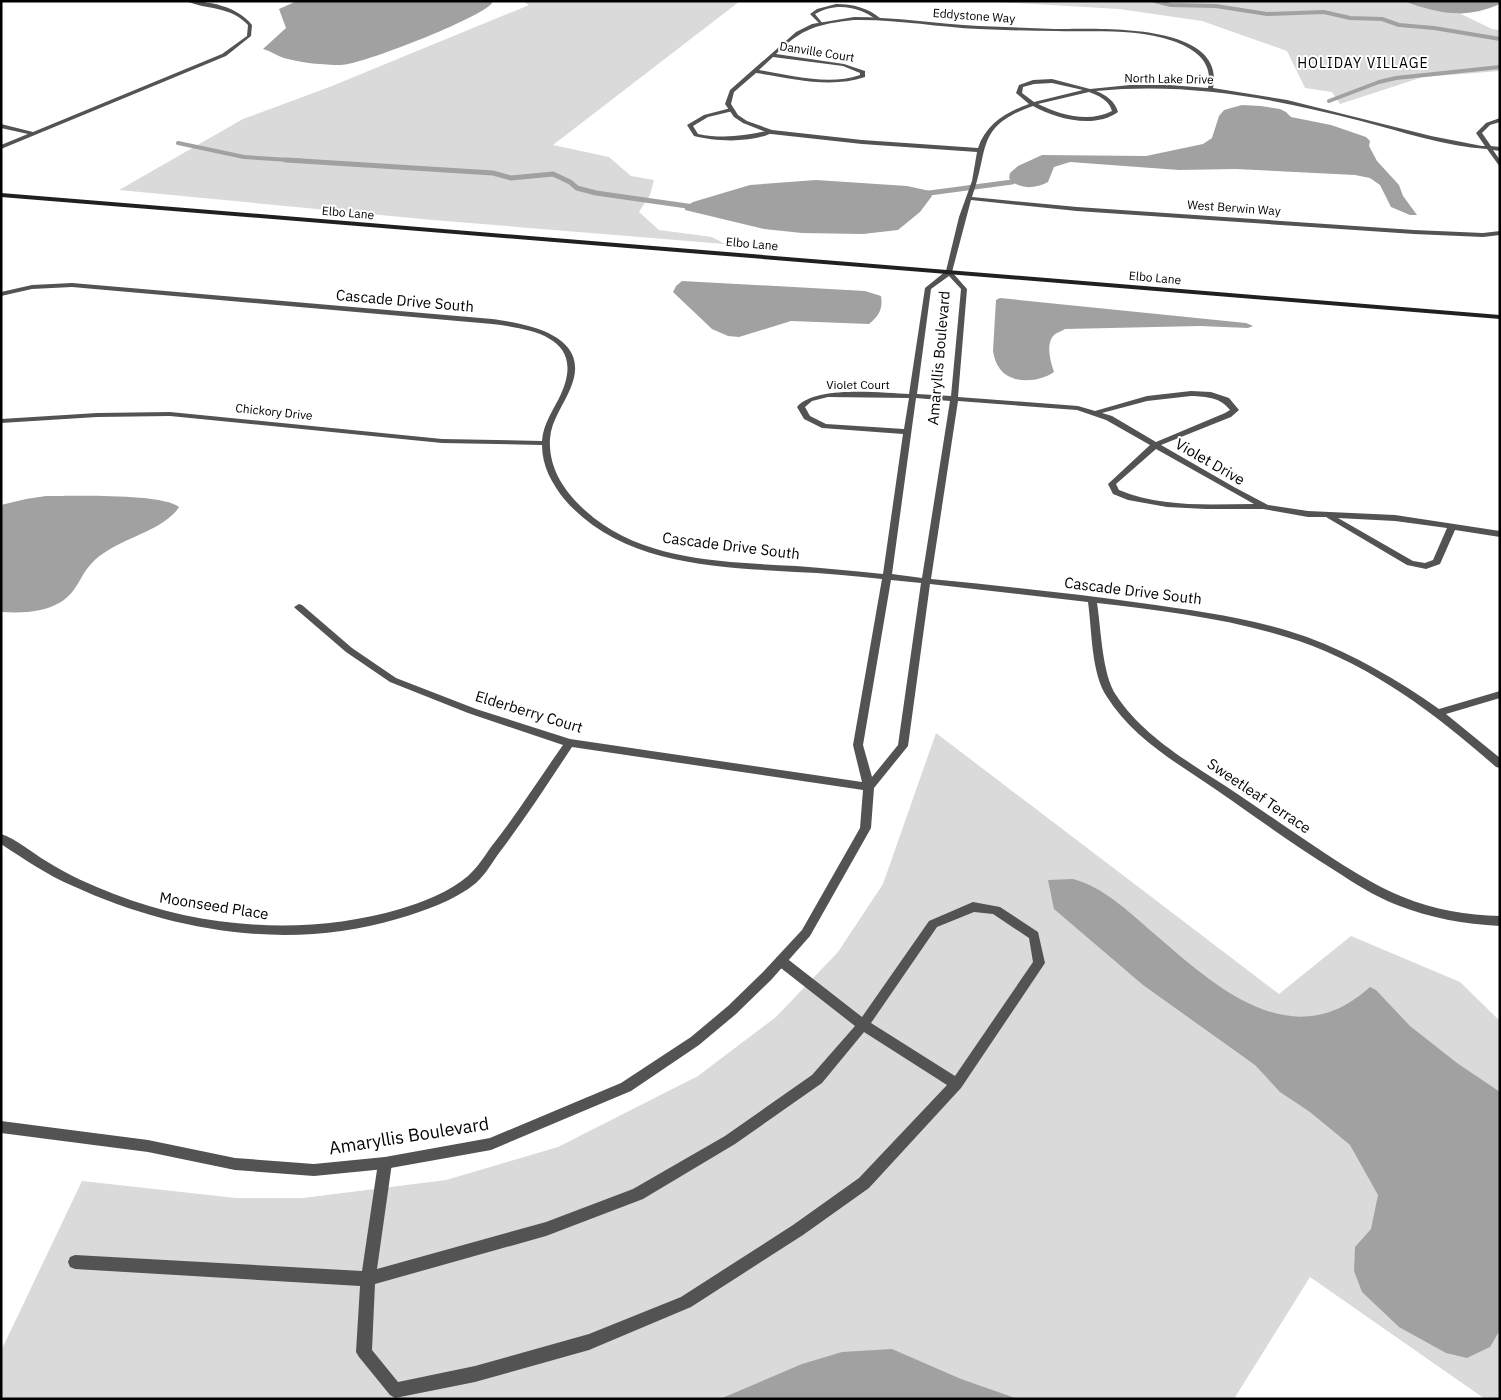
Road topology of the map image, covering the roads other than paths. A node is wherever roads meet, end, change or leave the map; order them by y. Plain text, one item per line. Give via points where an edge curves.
1 (188, 1) edge
2 (879, 19) junction
3 (821, 24) junction
4 (772, 55) junction
5 (754, 71) junction
6 (1210, 90) junction
7 (1090, 91) junction
8 (1034, 104) junction
9 (730, 110) junction
10 (1500, 120) edge
11 (1, 126) edge
12 (771, 132) junction
13 (33, 133) junction
14 (1, 147) edge
15 (1489, 148) junction
16 (1500, 149) edge
17 (980, 150) junction
18 (1500, 165) edge
19 (1, 195) edge
20 (968, 198) junction
21 (1499, 234) edge
22 (949, 272) junction
23 (1, 294) edge
24 (1500, 317) edge
25 (914, 396) junction
26 (954, 400) junction
27 (1096, 413) junction
28 (1, 420) edge
29 (908, 432) junction
30 (545, 443) junction
31 (1155, 445) junction
32 (1266, 507) junction
33 (1327, 515) junction
34 (1452, 526) junction
35 (1500, 534) edge
36 (887, 578) junction
37 (927, 582) junction
38 (1092, 599) junction
39 (299, 607) dead end
40 (1500, 694) edge
41 (1439, 713) junction
42 (568, 743) junction
43 (1500, 764) edge
44 (869, 787) junction
45 (1, 838) edge
46 (1500, 921) edge
47 (781, 961) junction
48 (863, 1025) junction
49 (956, 1084) junction
50 (1, 1127) edge
51 (385, 1163) junction
52 (75, 1262) dead end
53 (368, 1279) junction

1 - 13 street via 240,15 250,25 249,36 224,55
2 - 3 street, Eddystone Way
2 - 3 street via 872,12 857,7 839,6 819,8 812,14
2 - 6 street, Eddystone Way via 1153,34 1179,42 1204,56 1211,67 1213,80
3 - 4 street, Eddystone Way via 798,32
4 - 5 street, Eddystone Way
4 - 5 street, Danville Court via 844,65 863,72 863,76 830,80
5 - 9 street, Eddystone Way via 732,91 728,104
6 - 7 street, North Lake Drive via 1161,86
6 - 15 street, North Lake Drive via 1272,98 1416,135
7 - 8 street, North Lake Drive
7 - 8 street via 1052,81 1021,86 1022,96
7 - 8 street via 1109,101 1115,112 1103,118 1080,118
8 - 17 street, North Lake Drive via 997,123
9 - 12 street via 745,122
9 - 12 street via 706,116 690,125 696,135 713,140 746,138
10 - 15 street via 1488,124 1479,133
11 - 13 street
12 - 17 street
13 - 14 street
15 - 16 street, North Lake Drive
15 - 18 street
17 - 20 street, North Lake Drive
19 - 22 street, Elbo Lane
20 - 21 street, West Berwin Way via 1076,209 1430,233
20 - 22 street, North Lake Drive
22 - 24 street, Elbo Lane
22 - 25 street, Amaryllis Boulevard via 928,288
22 - 26 street, Amaryllis Boulevard via 964,289
23 - 30 street, Cascade Drive South via 32,287 72,285 457,318 529,328 560,343 569,353 572,364 571,376 549,425
25 - 26 street, Violet Drive
25 - 29 street, Amaryllis Boulevard
25 - 29 street, Violet Court via 828,395 815,397 801,407 803,415 825,426
26 - 27 street, Violet Drive via 1078,408
26 - 37 street, Amaryllis Boulevard
27 - 31 street, Violet Drive
27 - 31 street via 1118,404 1159,396 1209,395 1232,403 1234,410 1228,415
28 - 30 street, Chickory Drive via 170,414 442,441
29 - 36 street, Amaryllis Boulevard
30 - 36 street, Cascade Drive South via 547,465 574,505 603,528 642,548 753,566
31 - 32 street, Violet Drive
31 - 32 street via 1112,484 1116,492 1128,499 1188,506
32 - 33 street, Violet Drive
33 - 34 street, Violet Drive via 1394,518
33 - 34 street via 1396,557 1426,566 1437,562
34 - 35 street, Violet Drive
36 - 37 street, Cascade Drive South
36 - 44 street, Amaryllis Boulevard via 858,745
37 - 38 street, Cascade Drive South
37 - 44 street, Amaryllis Boulevard via 903,746
38 - 41 street, Cascade Drive South via 1202,613 1297,637 1358,664
38 - 46 street, Sweetleaf Terrace via 1102,675 1123,713 1144,732 1260,816 1363,882 1400,901 1439,914
39 - 42 street, Elderberry Court via 349,650 393,680
40 - 41 street
41 - 43 street, Cascade Drive South
42 - 44 street, Elderberry Court
42 - 45 street, Moonseed Place via 507,835 469,882 402,913 326,930 248,929 175,917 76,883
44 - 47 street, Amaryllis Boulevard via 865,828 806,933
47 - 48 street
47 - 51 street, Amaryllis Boulevard via 732,1010 695,1041 626,1087 491,1144
48 - 49 street
48 - 49 street via 934,924 973,907 996,910 1034,935 1039,963
48 - 53 street via 817,1079 730,1140 638,1194 546,1229
49 - 53 street via 864,1183 798,1230 686,1302 589,1342 475,1374 395,1390 364,1352
50 - 51 street, Amaryllis Boulevard via 148,1146 235,1164 314,1170
51 - 53 street
52 - 53 street

